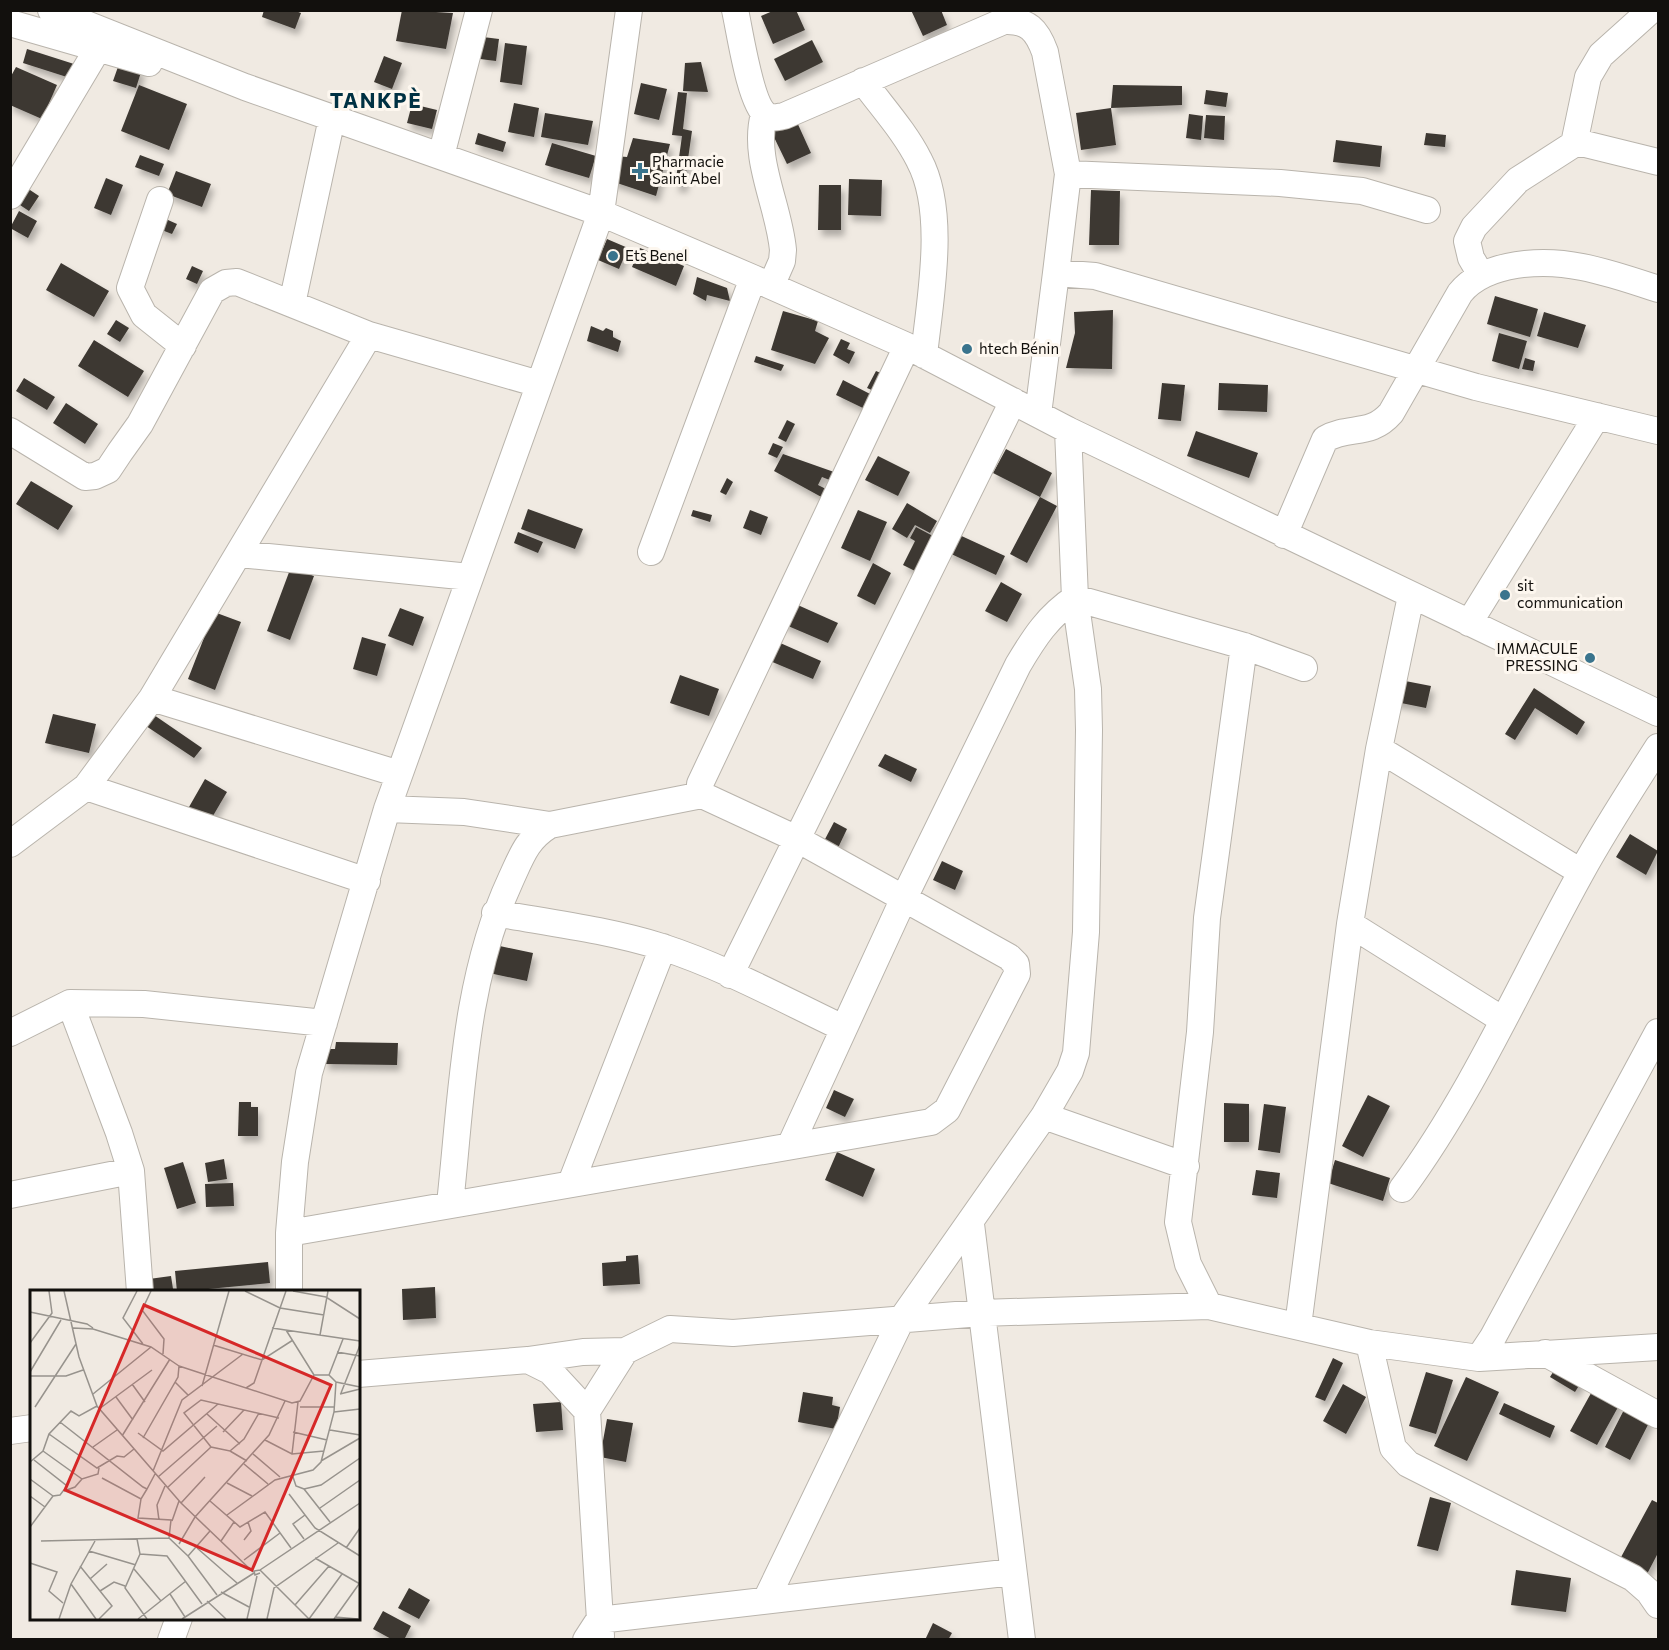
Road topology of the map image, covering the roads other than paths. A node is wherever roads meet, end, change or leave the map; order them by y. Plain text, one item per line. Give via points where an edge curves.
1 (51, 10) edge
2 (479, 10) edge
3 (629, 10) edge
4 (735, 10) edge
5 (1651, 10) edge
6 (10, 23) edge
7 (97, 50) junction
8 (863, 81) junction
9 (245, 87) junction
10 (764, 114) junction
11 (332, 118) junction
12 (1574, 144) junction
13 (441, 156) junction
14 (1659, 162) edge
15 (1068, 174) junction
16 (10, 196) edge
17 (160, 200) dead end
18 (1427, 210) dead end
19 (601, 213) junction
20 (1056, 273) junction
21 (1481, 275) junction
22 (762, 282) junction
23 (1659, 289) edge
24 (292, 304) junction
25 (369, 335) junction
26 (183, 346) junction
27 (915, 350) junction
28 (1417, 369) junction
29 (539, 384) junction
30 (1012, 401) junction
31 (1038, 414) junction
32 (1597, 416) junction
33 (1068, 430) junction
34 (10, 431) edge
35 (1659, 431) edge
36 (1284, 535) junction
37 (651, 552) dead end
38 (239, 554) junction
39 (470, 577) junction
40 (1411, 596) junction
41 (1075, 598) junction
42 (1469, 622) junction
43 (1244, 646) junction
44 (1304, 668) dead end
45 (152, 698) junction
46 (1659, 713) edge
47 (1659, 747) edge
48 (1379, 749) junction
49 (399, 774) junction
50 (86, 787) junction
51 (702, 795) junction
52 (387, 809) junction
53 (550, 825) junction
54 (797, 839) junction
55 (10, 844) edge
56 (1581, 872) junction
57 (367, 881) junction
58 (903, 900) junction
59 (495, 913) junction
60 (1350, 924) junction
61 (663, 947) junction
62 (730, 975) junction
63 (70, 1003) junction
64 (1503, 1020) junction
65 (324, 1023) junction
66 (843, 1028) junction
67 (1659, 1032) edge
68 (10, 1033) edge
69 (1044, 1116) junction
70 (790, 1146) junction
71 (1186, 1166) junction
72 (131, 1171) junction
73 (571, 1183) junction
74 (1402, 1189) dead end
75 (10, 1196) edge
76 (450, 1204) junction
77 (971, 1224) junction
78 (289, 1233) junction
79 (140, 1290) edge
80 (289, 1290) edge
81 (1209, 1306) junction
82 (981, 1313) junction
83 (901, 1320) junction
84 (1299, 1326) junction
85 (1369, 1343) junction
86 (1659, 1347) edge
87 (625, 1351) junction
88 (1545, 1353) junction
89 (1479, 1358) junction
90 (528, 1360) junction
91 (360, 1374) edge
92 (587, 1411) junction
93 (1659, 1415) edge
94 (30, 1428) edge
95 (10, 1431) edge
96 (1013, 1572) junction
97 (766, 1600) junction
98 (1659, 1605) edge
99 (178, 1620) edge
100 (595, 1633) edge
101 (171, 1640) edge
102 (1022, 1640) edge

1 - 9 street
2 - 13 street
3 - 19 street
4 - 10 street via 756,99
5 - 12 street via 1601,55 1588,77
6 - 7 street
7 - 9 street
7 - 16 street
8 - 10 street via 784,116 772,118
8 - 15 street via 1004,21 1030,25 1039,35 1045,52
8 - 27 street via 920,160 932,204 934,255
9 - 11 street
10 - 22 street via 760,130 762,152 783,250 782,261
11 - 13 street
11 - 24 street
12 - 14 street
12 - 21 street via 1518,180 1470,232 1466,245
13 - 19 street
15 - 18 street via 1214,179 1362,191
15 - 20 street
17 - 26 street via 130,288 144,315
19 - 22 street
19 - 29 street
20 - 28 street via 1095,276
20 - 31 street
21 - 23 street via 1541,264 1582,266
21 - 28 street via 1470,280 1460,293
22 - 27 street
22 - 37 street
24 - 25 street
24 - 26 street via 237,282 226,283 213,291
25 - 29 street
25 - 38 street
26 - 34 street via 140,424 108,470 95,477 85,477
27 - 30 street
27 - 51 street via 700,784
28 - 32 street
28 - 36 street via 1382,424 1337,432 1325,439
29 - 39 street
30 - 31 street
30 - 54 street
31 - 33 street
32 - 35 street
32 - 42 street
33 - 36 street
33 - 41 street
36 - 40 street
38 - 39 street
38 - 45 street
39 - 49 street
40 - 42 street
40 - 48 street
41 - 43 street
41 - 58 street via 1057,610 1036,633 1022,657
41 - 69 street via 1088,689 1086,932 1076,1053
42 - 46 street
43 - 44 street
43 - 71 street via 1207,918
45 - 49 street
45 - 50 street
47 - 56 street
48 - 56 street
48 - 60 street
49 - 52 street
50 - 55 street
50 - 57 street
51 - 53 street
51 - 54 street
52 - 53 street via 464,812
52 - 57 street
53 - 59 street via 534,835
54 - 58 street
54 - 62 street
56 - 64 street
57 - 65 street
58 - 66 street
58 - 70 street via 1009,957 1016,964 1017,974 940,1117 921,1125
59 - 61 street via 614,934
59 - 76 street via 470,1020
60 - 64 street
60 - 84 street
61 - 62 street
61 - 73 street
62 - 66 street
63 - 65 street via 144,1004
63 - 68 street
63 - 72 street
64 - 74 street via 1425,1158
65 - 78 street via 307,1084
66 - 70 street
67 - 89 street
69 - 71 street
69 - 77 street
70 - 73 street
71 - 81 street via 1178,1222 1188,1264
72 - 75 street
72 - 79 street
73 - 76 street
76 - 78 street
77 - 82 street
77 - 83 street
78 - 80 street
81 - 82 street
81 - 84 street
82 - 83 street
82 - 96 street
83 - 87 street via 733,1333 670,1329
83 - 97 street
84 - 85 street
85 - 89 street
85 - 98 street via 1393,1448 1408,1464 1633,1578
86 - 88 street
87 - 90 street
87 - 92 street
88 - 89 street
88 - 93 street
90 - 91 street
90 - 92 street via 550,1371
92 - 100 street
94 - 95 street
96 - 97 street
96 - 102 street
97 - 100 street
99 - 101 street

